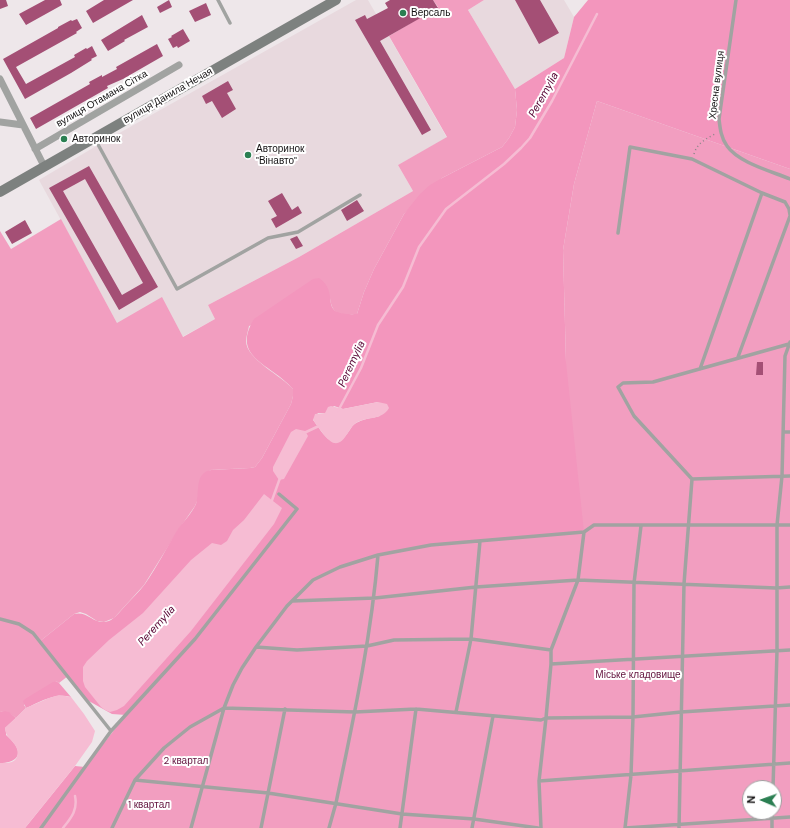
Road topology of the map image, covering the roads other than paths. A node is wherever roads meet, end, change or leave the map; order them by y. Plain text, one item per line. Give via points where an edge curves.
1 (218, 0) edge
2 (336, 0) edge
3 (736, 0) edge
4 (230, 23) dead end
5 (179, 65) dead end
6 (0, 79) edge
7 (0, 122) edge
8 (23, 125) junction
9 (94, 138) junction
10 (35, 149) junction
11 (44, 166) junction
12 (790, 179) edge
13 (0, 192) edge
14 (762, 193) junction
15 (360, 195) dead end
16 (790, 216) edge
17 (618, 233) dead end
18 (790, 343) edge
19 (738, 357) junction
20 (700, 369) junction
21 (783, 432) junction
22 (790, 432) edge
23 (782, 476) junction
24 (790, 476) edge
25 (692, 479) junction
26 (279, 494) dead end
27 (688, 525) junction
28 (777, 525) junction
29 (790, 525) edge
30 (641, 526) junction
31 (584, 532) junction
32 (480, 541) junction
33 (378, 555) junction
34 (578, 580) junction
35 (634, 583) junction
36 (684, 584) junction
37 (476, 587) junction
38 (790, 587) edge
39 (776, 588) junction
40 (375, 598) junction
41 (292, 601) junction
42 (0, 619) edge
43 (471, 639) junction
44 (367, 646) junction
45 (256, 647) junction
46 (551, 650) junction
47 (790, 650) edge
48 (777, 651) junction
49 (682, 656) junction
50 (633, 659) junction
51 (551, 664) junction
52 (790, 705) edge
53 (775, 706) junction
54 (224, 708) junction
55 (285, 709) junction
56 (416, 709) junction
57 (355, 712) junction
58 (456, 712) junction
59 (681, 712) junction
60 (493, 716) junction
61 (633, 717) junction
62 (546, 718) junction
63 (112, 731) junction
64 (790, 763) edge
65 (774, 765) junction
66 (681, 771) junction
67 (631, 775) junction
68 (135, 780) junction
69 (773, 780) edge
70 (539, 781) junction
71 (202, 786) junction
72 (268, 793) junction
73 (336, 803) junction
74 (402, 814) junction
75 (474, 819) junction
76 (749, 820) edge
77 (679, 826) edge
78 (40, 828) edge
79 (112, 828) edge
80 (191, 828) edge
81 (261, 828) edge
82 (329, 828) edge
83 (400, 828) edge
84 (472, 828) edge
85 (540, 828) edge
86 (625, 828) edge

1 - 4 lane
2 - 9 main road, вулиця Данила Нечая
3 - 12 lane, Хресна вулиця via 719,119 721,131 726,145 734,154
5 - 10 street, вулиця Отамана Сітка
6 - 8 street
7 - 8 street
8 - 10 street
9 - 11 main road, вулиця Данила Нечая
9 - 15 lane via 177,289 268,238 298,232
10 - 11 street
11 - 13 main road, вулиця Данила Нечая
14 - 16 lane via 785,202 790,209
14 - 17 lane via 692,159 630,147
14 - 20 lane
16 - 19 lane
18 - 19 lane
18 - 21 lane via 785,356
19 - 20 lane
20 - 25 lane via 653,382 623,383 618,387 634,416
21 - 22 lane
21 - 23 lane
23 - 24 lane
23 - 25 lane
23 - 28 lane
25 - 27 lane
26 - 63 lane via 296,509 195,639
27 - 28 lane
27 - 30 lane
27 - 36 lane
28 - 29 lane
28 - 39 lane
30 - 31 lane via 594,525
30 - 35 lane
31 - 32 lane
31 - 34 lane
32 - 33 lane via 431,545
32 - 37 lane
33 - 40 lane
33 - 41 lane via 340,567 313,580
34 - 35 lane
34 - 37 lane
34 - 46 lane
35 - 36 lane
35 - 50 lane
36 - 39 lane
36 - 49 lane
37 - 40 lane
37 - 43 lane
38 - 39 lane
39 - 48 lane
40 - 41 lane
40 - 44 lane
41 - 45 lane
42 - 63 lane via 19,624 33,633
43 - 44 lane via 394,640
43 - 46 lane
43 - 58 lane
44 - 45 lane via 287,650
44 - 57 lane
45 - 54 lane via 233,685
46 - 51 lane
47 - 48 lane
48 - 49 lane
48 - 53 lane
49 - 50 lane
49 - 59 lane
50 - 51 lane
50 - 61 lane
51 - 62 lane
52 - 53 lane
53 - 59 lane
53 - 65 lane
54 - 55 lane
54 - 68 lane via 178,736
54 - 71 lane
55 - 57 lane
55 - 72 lane
56 - 57 lane
56 - 58 lane
56 - 74 lane
57 - 73 lane
58 - 60 lane
59 - 61 lane
59 - 66 lane
60 - 62 lane via 541,720
60 - 75 lane
61 - 62 lane
61 - 67 lane
62 - 70 lane
63 - 78 lane
64 - 65 lane
65 - 66 lane
65 - 69 lane
66 - 67 lane
66 - 77 lane
67 - 70 lane
67 - 86 lane
68 - 71 lane
68 - 79 lane
70 - 85 lane
71 - 72 lane
71 - 80 lane
72 - 73 lane
72 - 81 lane
73 - 74 lane
73 - 82 lane
74 - 75 lane
74 - 83 lane
75 - 84 lane
75 - 85 lane
76 - 77 lane
77 - 86 lane

